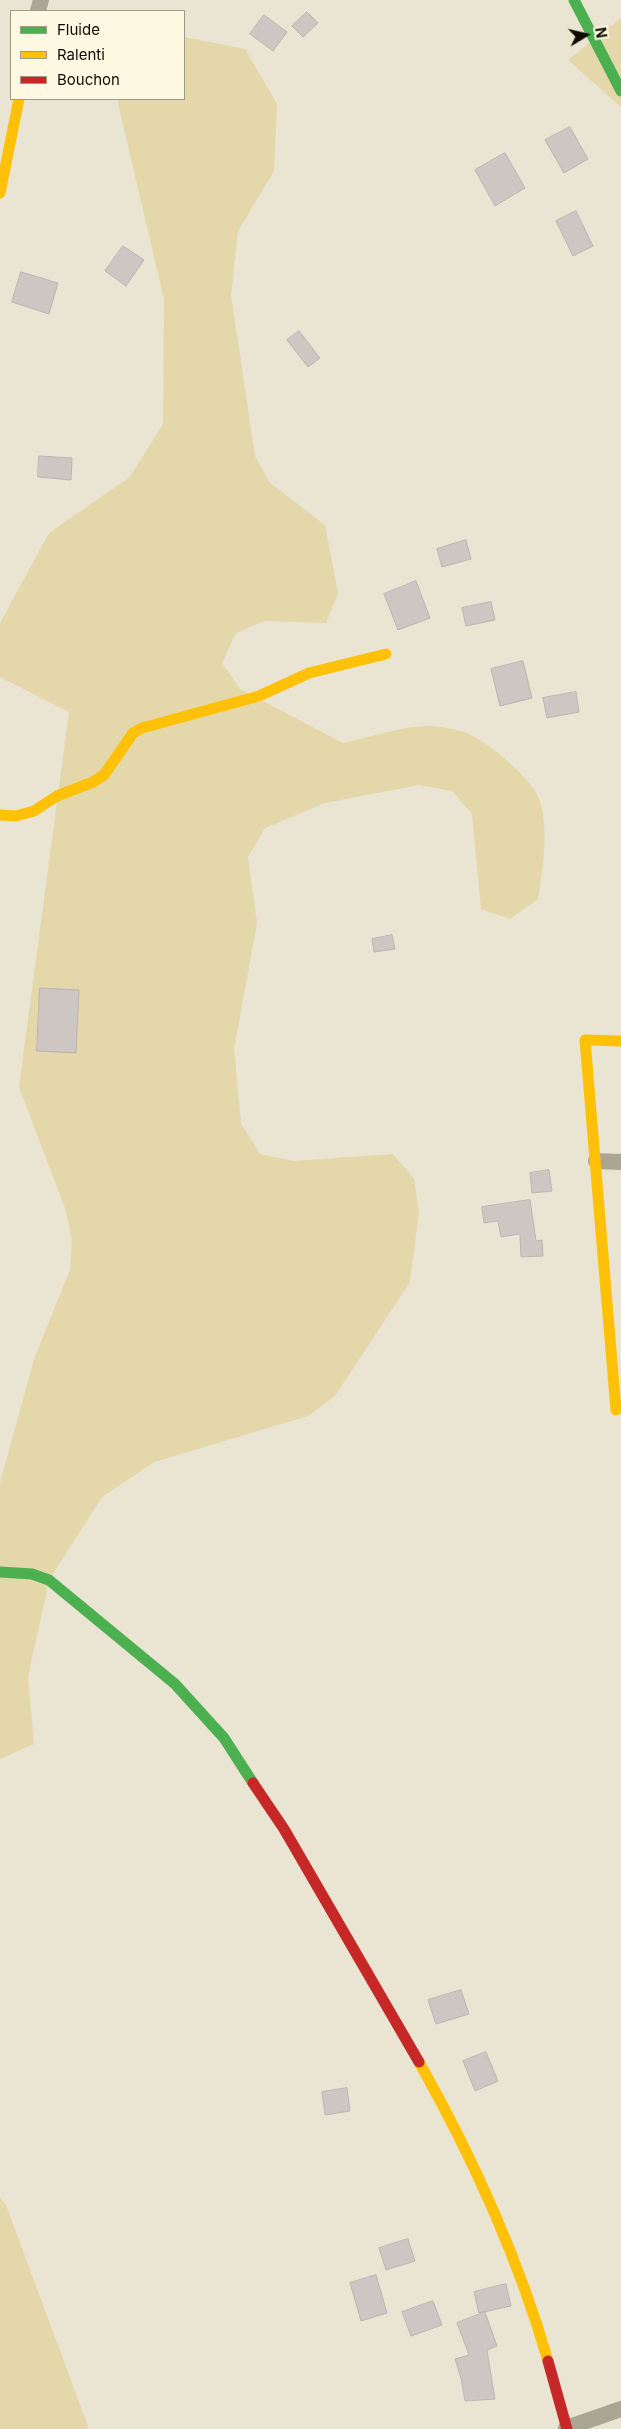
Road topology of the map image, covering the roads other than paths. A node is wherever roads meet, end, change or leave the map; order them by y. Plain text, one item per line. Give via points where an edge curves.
1 (574, 0) edge
2 (621, 91) edge
3 (19, 100) edge
4 (0, 193) edge
5 (386, 654) dead end
6 (0, 815) edge
7 (621, 1041) edge
8 (596, 1161) junction
9 (621, 1162) edge
10 (616, 1410) dead end
11 (0, 1572) edge
12 (621, 2409) edge
13 (566, 2428) edge

1 - 2 street
3 - 4 street
5 - 6 street via 309,673 259,696 142,728 133,733 104,775 93,782 58,796 34,811 16,816
7 - 8 street via 585,1040
8 - 9 street
8 - 10 street
11 - 13 street via 32,1574 49,1580 74,1600 175,1684 224,1738 246,1771 360,1958 431,2084 490,2203 532,2306
12 - 13 street

